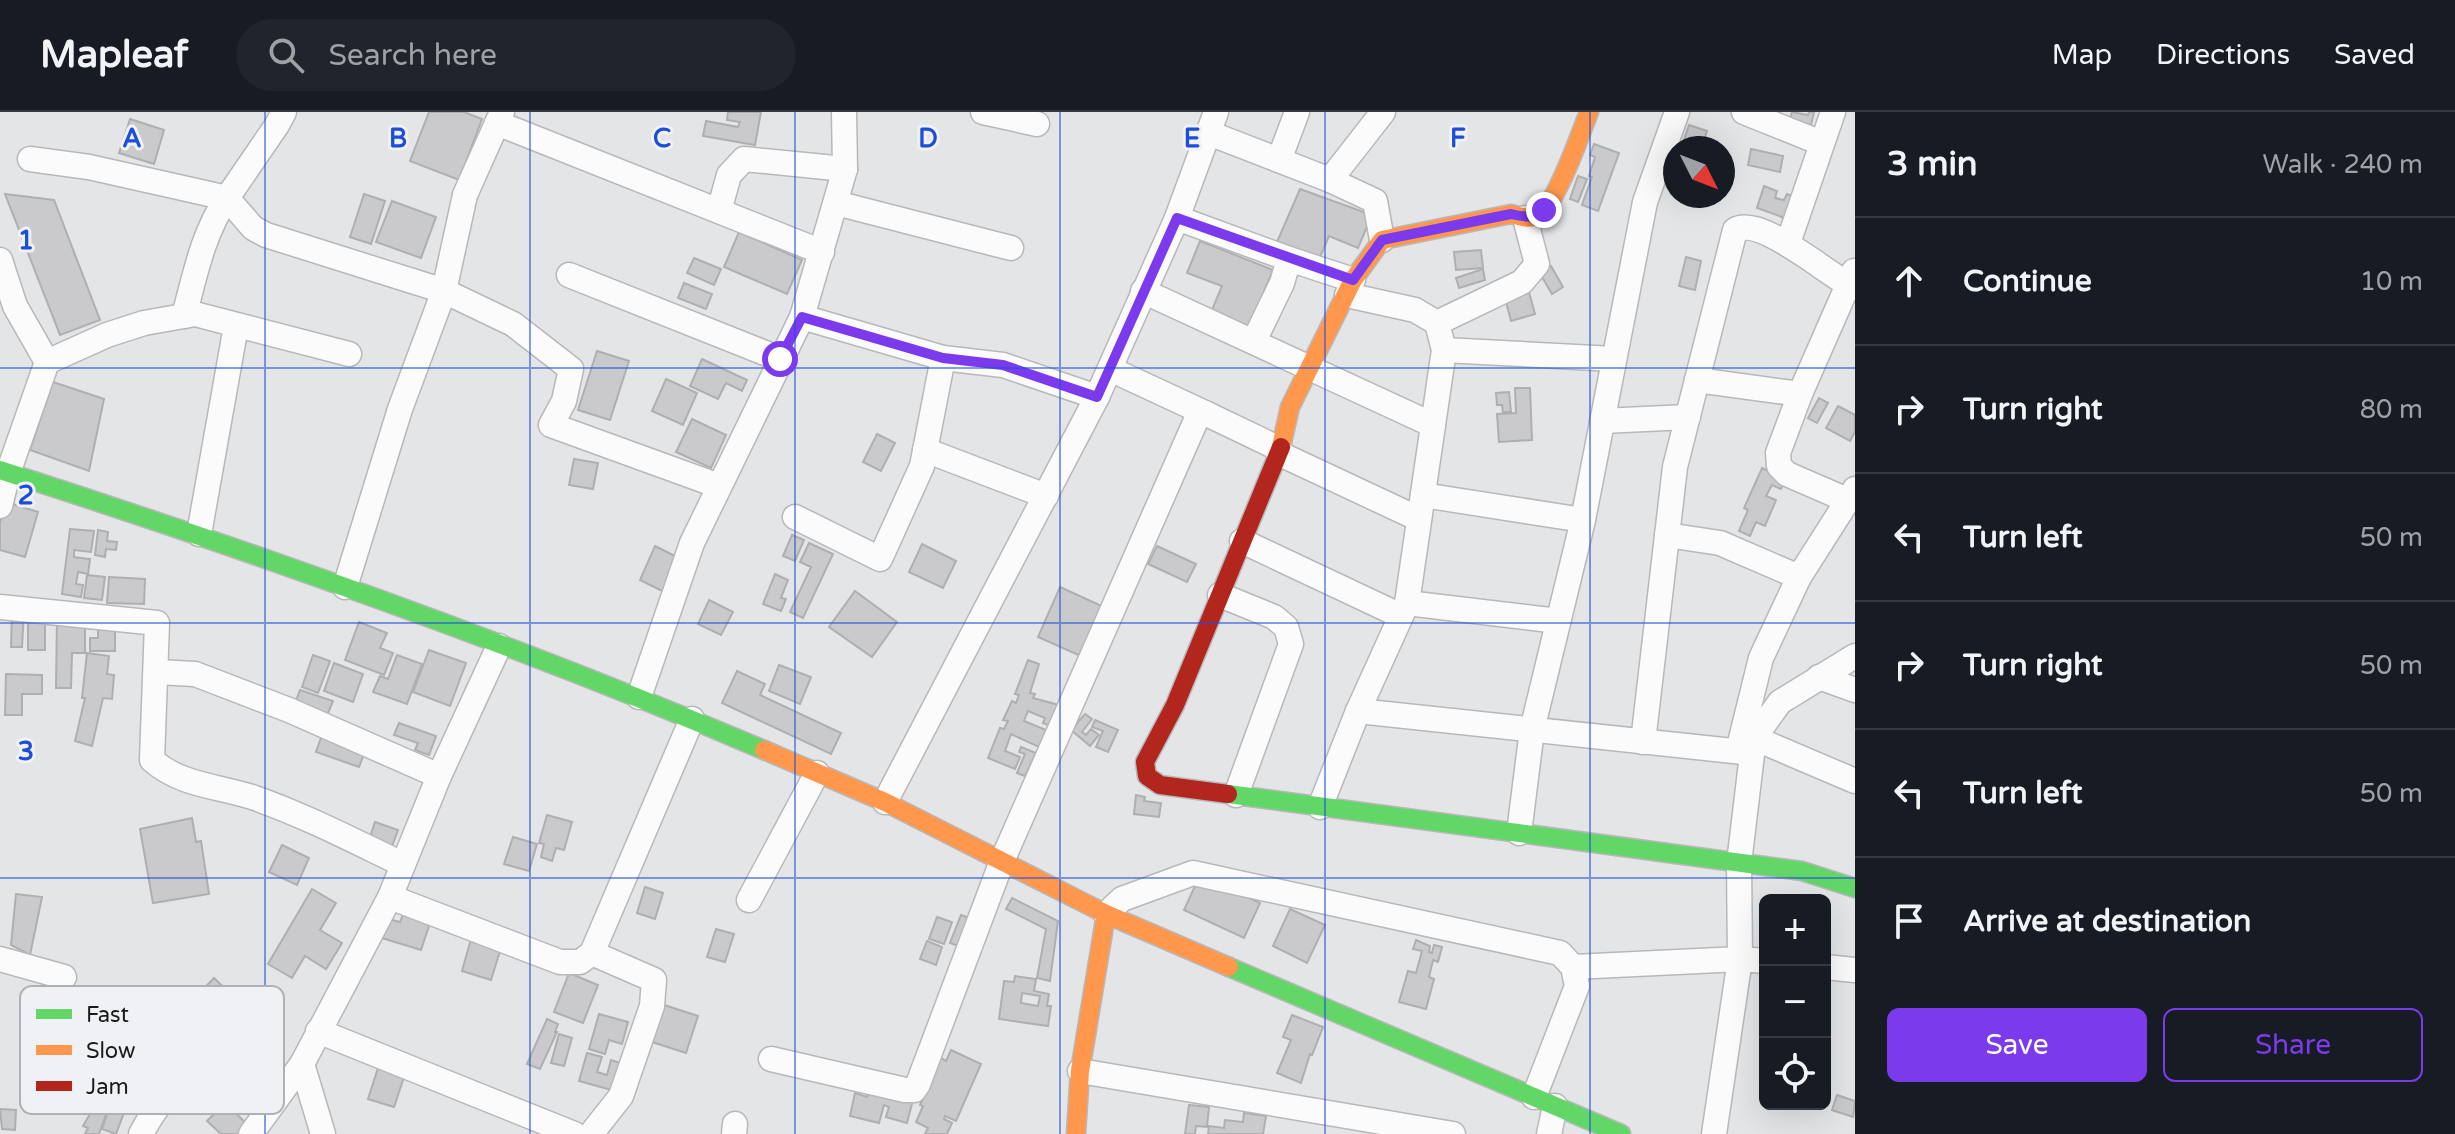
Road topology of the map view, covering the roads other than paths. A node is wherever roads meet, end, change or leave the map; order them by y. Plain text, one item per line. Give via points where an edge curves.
1 (284, 112) edge
2 (844, 112) edge
3 (983, 112) edge
4 (1297, 112) edge
5 (1383, 112) edge
6 (1589, 112) edge
7 (1677, 112) edge
8 (1744, 112) edge
9 (1833, 112) edge
10 (499, 118) edge
11 (1212, 122) edge
12 (1037, 124) dead end
13 (1821, 143) junction
14 (30, 159) dead end
15 (1279, 160) junction
16 (845, 169) junction
17 (1330, 180) junction
18 (227, 198) junction
19 (836, 203) junction
20 (719, 211) junction
21 (1177, 218) junction
22 (1525, 218) junction
23 (1382, 240) junction
24 (1788, 243) junction
25 (1011, 248) dead end
26 (822, 252) junction
27 (1289, 259) junction
28 (0, 260) edge
29 (569, 275) dead end
30 (1853, 280) edge
31 (1350, 288) junction
32 (444, 291) junction
33 (1143, 291) junction
34 (184, 316) junction
35 (11, 317) edge
36 (802, 317) junction
37 (1437, 323) junction
38 (236, 326) junction
39 (1254, 341) junction
40 (1444, 350) junction
41 (349, 354) dead end
42 (943, 358) junction
43 (780, 359) junction
44 (1614, 359) junction
45 (47, 362) junction
46 (1110, 369) junction
47 (1309, 369) junction
48 (1697, 380) junction
49 (1800, 394) junction
50 (1097, 397) junction
51 (1207, 414) junction
52 (1688, 417) junction
53 (1602, 421) junction
54 (1433, 425) junction
55 (925, 450) junction
56 (1279, 451) junction
57 (4, 471) edge
58 (719, 486) junction
59 (1046, 496) junction
60 (1849, 505) edge
61 (0, 506) edge
62 (1421, 507) junction
63 (795, 517) dead end
64 (1583, 520) junction
65 (199, 534) junction
66 (1667, 535) junction
67 (1242, 541) junction
68 (1799, 577) junction
69 (345, 587) junction
70 (1220, 595) junction
71 (0, 607) edge
72 (1404, 610) junction
73 (1558, 621) junction
74 (499, 646) junction
75 (1855, 656) edge
76 (156, 672) junction
77 (1819, 677) junction
78 (1855, 690) edge
79 (639, 697) junction
80 (1358, 711) junction
81 (692, 719) junction
82 (1532, 730) junction
83 (1643, 742) junction
84 (1748, 747) junction
85 (817, 773) junction
86 (439, 776) junction
87 (1855, 781) edge
88 (1236, 795) junction
89 (885, 802) junction
90 (1320, 807) junction
91 (1519, 833) junction
92 (1002, 861) junction
93 (1739, 863) junction
94 (402, 864) junction
95 (1855, 888) edge
96 (390, 897) junction
97 (749, 900) dead end
98 (1106, 914) junction
99 (592, 953) junction
100 (0, 959) edge
101 (1740, 959) junction
102 (1759, 961) edge
103 (1573, 967) junction
104 (1831, 968) edge
105 (1855, 970) edge
106 (64, 977) dead end
107 (318, 1031) junction
108 (771, 1059) dead end
109 (302, 1064) junction
110 (1080, 1071) junction
111 (284, 1089) edge
112 (1544, 1101) junction
113 (153, 1114) edge
114 (266, 1114) edge
115 (141, 1134) edge
116 (251, 1134) edge
117 (323, 1134) edge
118 (574, 1134) edge
119 (591, 1134) edge
120 (1076, 1134) edge
121 (1453, 1134) edge
122 (1549, 1134) edge
123 (1621, 1134) edge
124 (1714, 1134) edge

1 - 18 street
2 - 16 street
3 - 12 street
4 - 15 street
5 - 17 street
6 - 22 street via 1544,210
7 - 44 street via 1645,202
8 - 13 street
9 - 13 street
10 - 20 street
10 - 32 street via 465,195
11 - 15 street
11 - 21 street
13 - 24 street
14 - 18 street
15 - 17 street
16 - 19 street
16 - 20 street via 744,159 729,175
17 - 23 street via 1375,201
18 - 32 street via 266,235
18 - 34 street via 205,243
19 - 25 street
19 - 26 street
20 - 26 street
21 - 27 street
21 - 33 street
22 - 23 street via 1511,214
22 - 37 street via 1537,264 1522,282
23 - 31 street
24 - 30 street
24 - 48 street via 1750,227 1735,230
26 - 36 street
27 - 31 street
27 - 39 street
28 - 35 street via 15,306
29 - 43 street
30 - 49 street
31 - 37 street
31 - 47 street
32 - 58 street via 513,324 571,369 564,401 551,425
32 - 69 street via 400,409
33 - 39 street
33 - 46 street
34 - 38 street via 195,314
34 - 45 street via 107,335
35 - 45 street
36 - 42 street
36 - 43 street
37 - 40 street
38 - 41 street
38 - 65 street
39 - 47 street
40 - 44 street
40 - 54 street
42 - 50 street via 1003,365
42 - 55 street
43 - 58 street
44 - 53 street
45 - 57 street
46 - 50 street
46 - 51 street
47 - 54 street
47 - 56 street via 1290,407
48 - 49 street
48 - 52 street
49 - 60 street via 1778,453 1779,466
50 - 59 street
51 - 56 street
51 - 92 street via 1197,418
52 - 53 street
52 - 66 street via 1675,467
53 - 64 street
54 - 62 street
55 - 59 street
55 - 63 street via 880,559
56 - 62 street
56 - 67 street
57 - 61 street
57 - 65 street
58 - 79 street via 692,543
59 - 89 street
60 - 68 street
62 - 64 street
62 - 72 street
64 - 73 street
65 - 69 street
66 - 68 street via 1720,543
66 - 83 street
67 - 70 street
67 - 72 street
68 - 84 street via 1761,658
69 - 74 street
70 - 88 street via 1274,617 1286,627 1291,644
70 - 88 street via 1175,705 1145,762 1147,776 1160,785
71 - 76 street via 157,623
72 - 73 street
72 - 80 street
73 - 82 street
74 - 79 street
74 - 86 street
75 - 77 street
76 - 86 street via 195,674
76 - 94 street via 152,760 161,768 178,778 255,798
77 - 78 street
77 - 84 street via 1780,702
79 - 81 street
80 - 82 street
80 - 90 street
81 - 85 street
81 - 99 street
82 - 83 street
82 - 91 street
83 - 84 street
84 - 87 street
84 - 93 street
85 - 89 street
85 - 97 street
86 - 94 street
88 - 90 street
89 - 92 street
90 - 91 street
91 - 93 street
92 - 98 street
92 - 108 street via 914,1090
93 - 95 street via 1802,871
93 - 101 street
94 - 96 street
96 - 99 street via 560,962 580,962
96 - 107 street
98 - 103 street via 1122,899 1193,873 1560,953
98 - 110 street
98 - 112 street
99 - 119 street via 654,980 652,1006 621,1096
100 - 106 street
101 - 102 street
101 - 103 street
101 - 124 street
103 - 112 street via 1577,986
104 - 105 street
107 - 109 street
107 - 118 street
109 - 111 street
109 - 117 street
110 - 120 street
110 - 121 street
112 - 122 street
112 - 123 street
113 - 115 street
114 - 116 street

